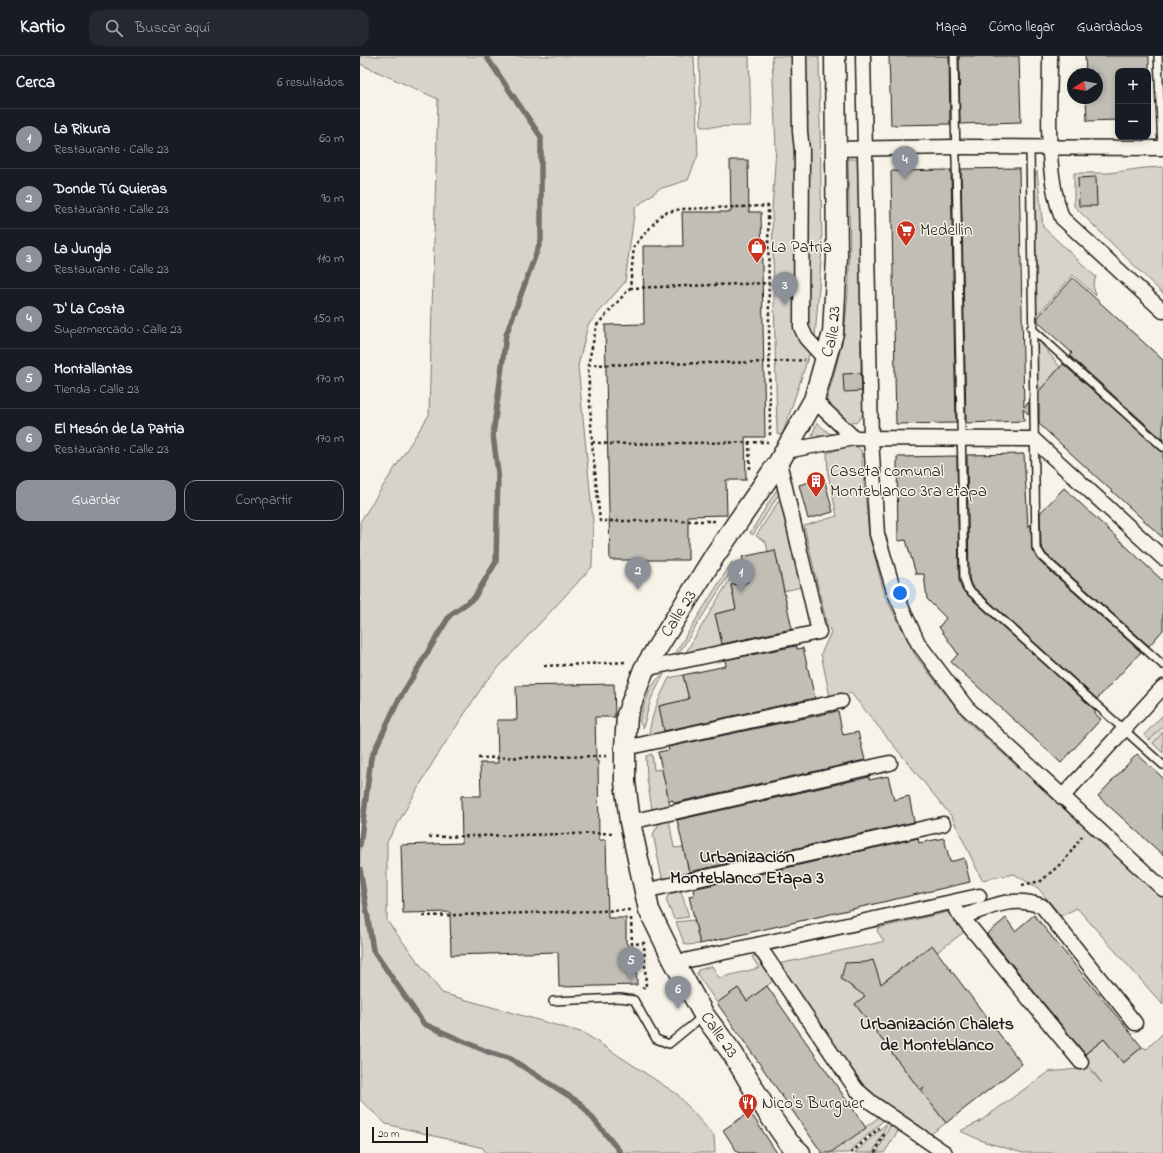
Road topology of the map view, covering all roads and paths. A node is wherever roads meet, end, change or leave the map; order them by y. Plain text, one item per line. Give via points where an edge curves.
1 (799, 56) edge
2 (835, 56) edge
3 (864, 56) edge
4 (954, 56) edge
5 (1050, 56) edge
6 (1158, 56) edge
7 (955, 147) junction
8 (1030, 148) junction
9 (1162, 148) edge
10 (834, 149) junction
11 (865, 149) junction
12 (1050, 149) junction
13 (769, 283) junction
14 (630, 288) junction
15 (1163, 311) edge
16 (1031, 328) junction
17 (826, 358) junction
18 (770, 362) junction
19 (588, 365) junction
20 (814, 400) junction
21 (854, 438) junction
22 (872, 439) junction
23 (962, 439) junction
24 (1033, 439) junction
25 (592, 442) junction
26 (1163, 447) edge
27 (782, 457) junction
28 (739, 521) junction
29 (1163, 558) edge
30 (1163, 665) edge
31 (544, 666) dead end
32 (644, 669) junction
33 (1163, 687) edge
34 (841, 701) dead end
35 (1125, 729) junction
36 (625, 752) junction
37 (478, 758) dead end
38 (890, 763) dead end
39 (1163, 765) edge
40 (1062, 797) junction
41 (1091, 823) junction
42 (943, 824) dead end
43 (632, 827) junction
44 (429, 837) dead end
45 (1018, 885) dead end
46 (1163, 889) edge
47 (979, 896) dead end
48 (950, 902) junction
49 (641, 904) junction
50 (423, 916) dead end
51 (962, 917) junction
52 (758, 945) junction
53 (675, 963) junction
54 (646, 988) dead end
55 (553, 1001) dead end
56 (704, 1015) junction
57 (1135, 1023) dead end
58 (1081, 1062) dead end
59 (892, 1117) junction
60 (800, 1153) edge
61 (851, 1153) edge
62 (875, 1153) edge
63 (946, 1153) edge

1 - 17 street via 802,150 801,327 806,338
2 - 10 main road, Calle 23
3 - 11 street
4 - 7 lane
5 - 12 street
6 - 9 lane
7 - 8 street
7 - 11 street
7 - 23 lane
8 - 12 street
8 - 16 lane
9 - 12 street
10 - 11 street
10 - 17 main road, Calle 23 via 837,258 833,333
11 - 22 street
12 - 15 street via 1057,203 1062,218
13 - 14 path
13 - 14 path via 768,206 681,209 663,212 634,246
13 - 18 path
14 - 19 path via 597,325
16 - 24 lane
16 - 26 lane
17 - 18 path
17 - 20 main road, Calle 23
18 - 19 path
18 - 25 path via 770,442
19 - 25 path
20 - 21 street
20 - 27 main road, Calle 23
21 - 22 street
21 - 27 street
22 - 23 street
22 - 40 street via 877,534 894,591 918,644 967,708
23 - 24 street
23 - 35 lane via 964,579 967,588
24 - 29 street
24 - 30 lane via 1034,538 1038,552
25 - 28 path via 600,521
27 - 28 main road, Calle 23
27 - 32 street via 819,632
28 - 32 main road, Calle 23
31 - 32 path via 627,662
32 - 36 main road, Calle 23 via 627,715
33 - 35 street
34 - 36 street
35 - 39 lane
35 - 40 street
36 - 37 path
36 - 43 main road, Calle 23 via 625,782
38 - 43 street
40 - 41 street
41 - 45 path via 1065,860 1041,880
41 - 46 street
42 - 49 street
43 - 44 path
43 - 49 main road, Calle 23
47 - 48 street
48 - 51 street
48 - 52 street
49 - 50 path
49 - 53 main road, Calle 23
49 - 54 path via 632,944 644,943
51 - 57 street via 1004,902 1029,901 1042,906
51 - 58 street
52 - 53 street
52 - 59 street via 856,1089
53 - 56 main road, Calle 23
55 - 56 lane via 620,998 634,1000 656,1039 669,1044
56 - 60 main road, Calle 23 via 733,1054 768,1113 789,1143
59 - 61 path
59 - 62 path
59 - 63 street

